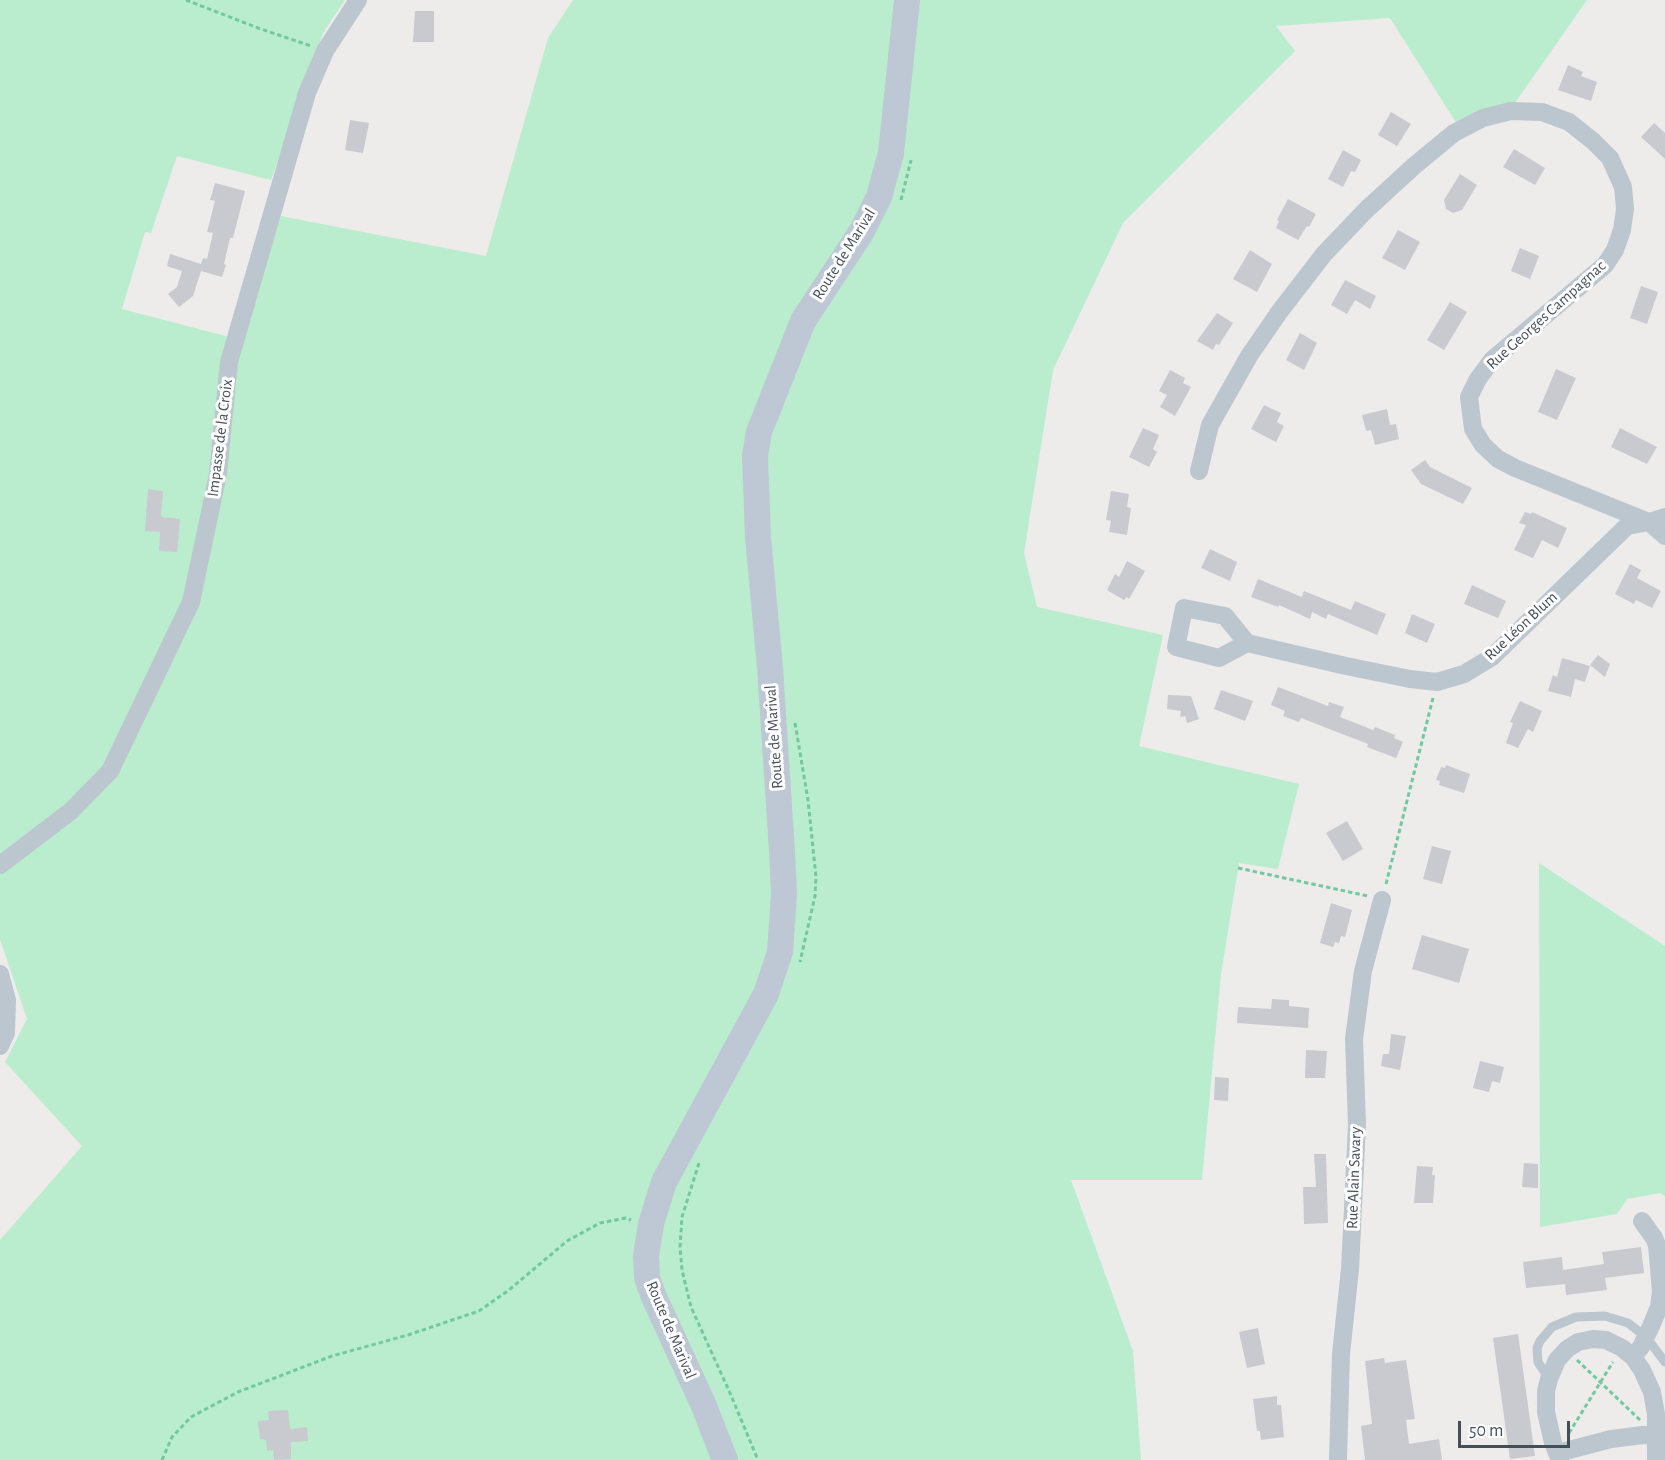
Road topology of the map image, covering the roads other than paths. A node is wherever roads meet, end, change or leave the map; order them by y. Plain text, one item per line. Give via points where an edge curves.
1 (358, 0) edge
2 (907, 0) edge
3 (1199, 471) dead end
4 (1657, 520) edge
5 (1665, 536) edge
6 (1247, 643) dead end
7 (0, 864) edge
8 (1382, 900) road end
9 (0, 974) edge
10 (0, 1046) edge
11 (1642, 1221) dead end
12 (1646, 1337) junction
13 (1627, 1352) junction
14 (1665, 1362) edge
15 (1549, 1379) junction
16 (1660, 1436) edge
17 (1559, 1456) edge
18 (725, 1460) edge
19 (1338, 1460) edge
20 (1656, 1460) edge

1 - 7 street, Impasse de la Croix via 325,51 307,93 229,362 218,474 191,602 110,771 71,811
2 - 18 main road, Route de Marival via 891,153 879,198 803,321 759,432 755,456 783,850 780,952 766,994 664,1182 646,1256 647,1278 654,1297
3 - 4 street, Rue Georges Campagnac via 1210,425 1249,356 1324,254 1366,210 1454,133 1483,118 1511,111 1542,112 1569,122 1610,159 1623,187 1622,230 1605,266 1492,360 1469,397 1473,429 1498,459 1515,468
4 - 5 street
4 - 6 street, Rue Léon Blum via 1627,525 1492,657 1464,674 1437,682 1410,679
8 - 19 street, Rue Alain Savary via 1363,971 1354,1040 1357,1125 1350,1269 1341,1354
9 - 10 street via 7,1000 6,1033
11 - 12 street via 1654,1238 1661,1280 1659,1307
12 - 13 street
12 - 14 lane
12 - 15 lane via 1628,1323 1605,1316 1566,1321 1545,1333 1537,1348 1538,1362
13 - 15 street via 1606,1340 1578,1342 1557,1360
13 - 16 street via 1652,1392
15 - 17 street via 1545,1412
16 - 17 street via 1611,1439
16 - 20 street

